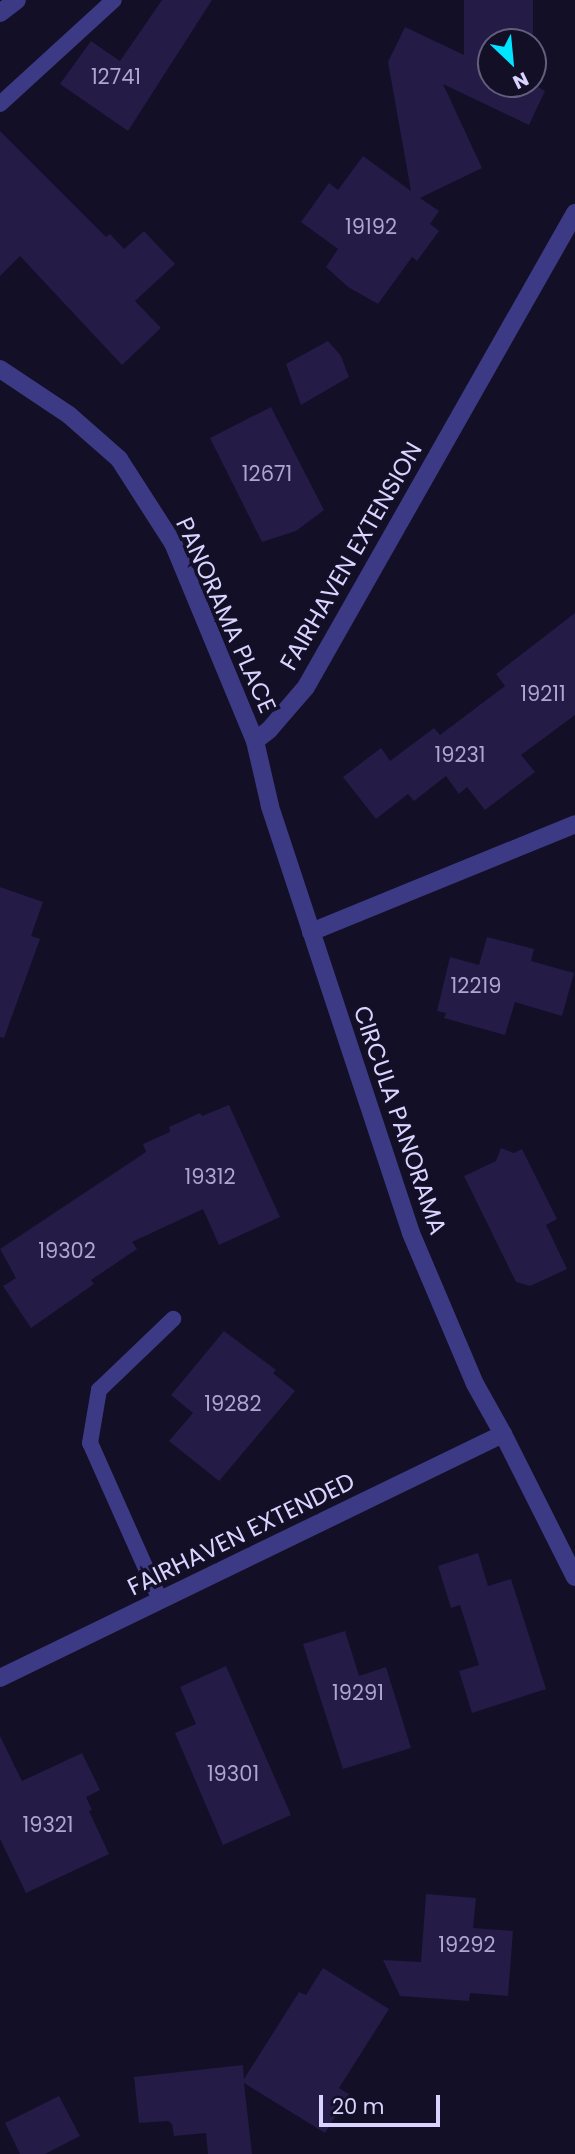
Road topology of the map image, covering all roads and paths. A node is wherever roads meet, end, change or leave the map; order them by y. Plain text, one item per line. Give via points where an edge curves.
1 (17, 0) edge
2 (114, 0) edge
3 (0, 13) edge
4 (0, 104) edge
5 (575, 212) edge
6 (0, 369) edge
7 (255, 741) junction
8 (575, 824) edge
9 (312, 932) junction
10 (173, 1319) dead end
11 (503, 1434) junction
12 (575, 1577) edge
13 (160, 1600) junction
14 (0, 1678) edge

1 - 3 street
2 - 4 lane
5 - 7 street, FAIRHAVEN EXTENSION via 306,687
6 - 7 street, PANORAMA PLACE via 69,415 119,459 173,543
7 - 9 street via 270,806
8 - 9 street
9 - 11 street, CIRCULA PANORAMA via 411,1233 475,1384
10 - 13 lane via 99,1390 90,1443
11 - 12 street, CIRCULA PANORAMA
11 - 13 street, FAIRHAVEN EXTENDED
13 - 14 street, FAIRHAVEN EXTENDED

